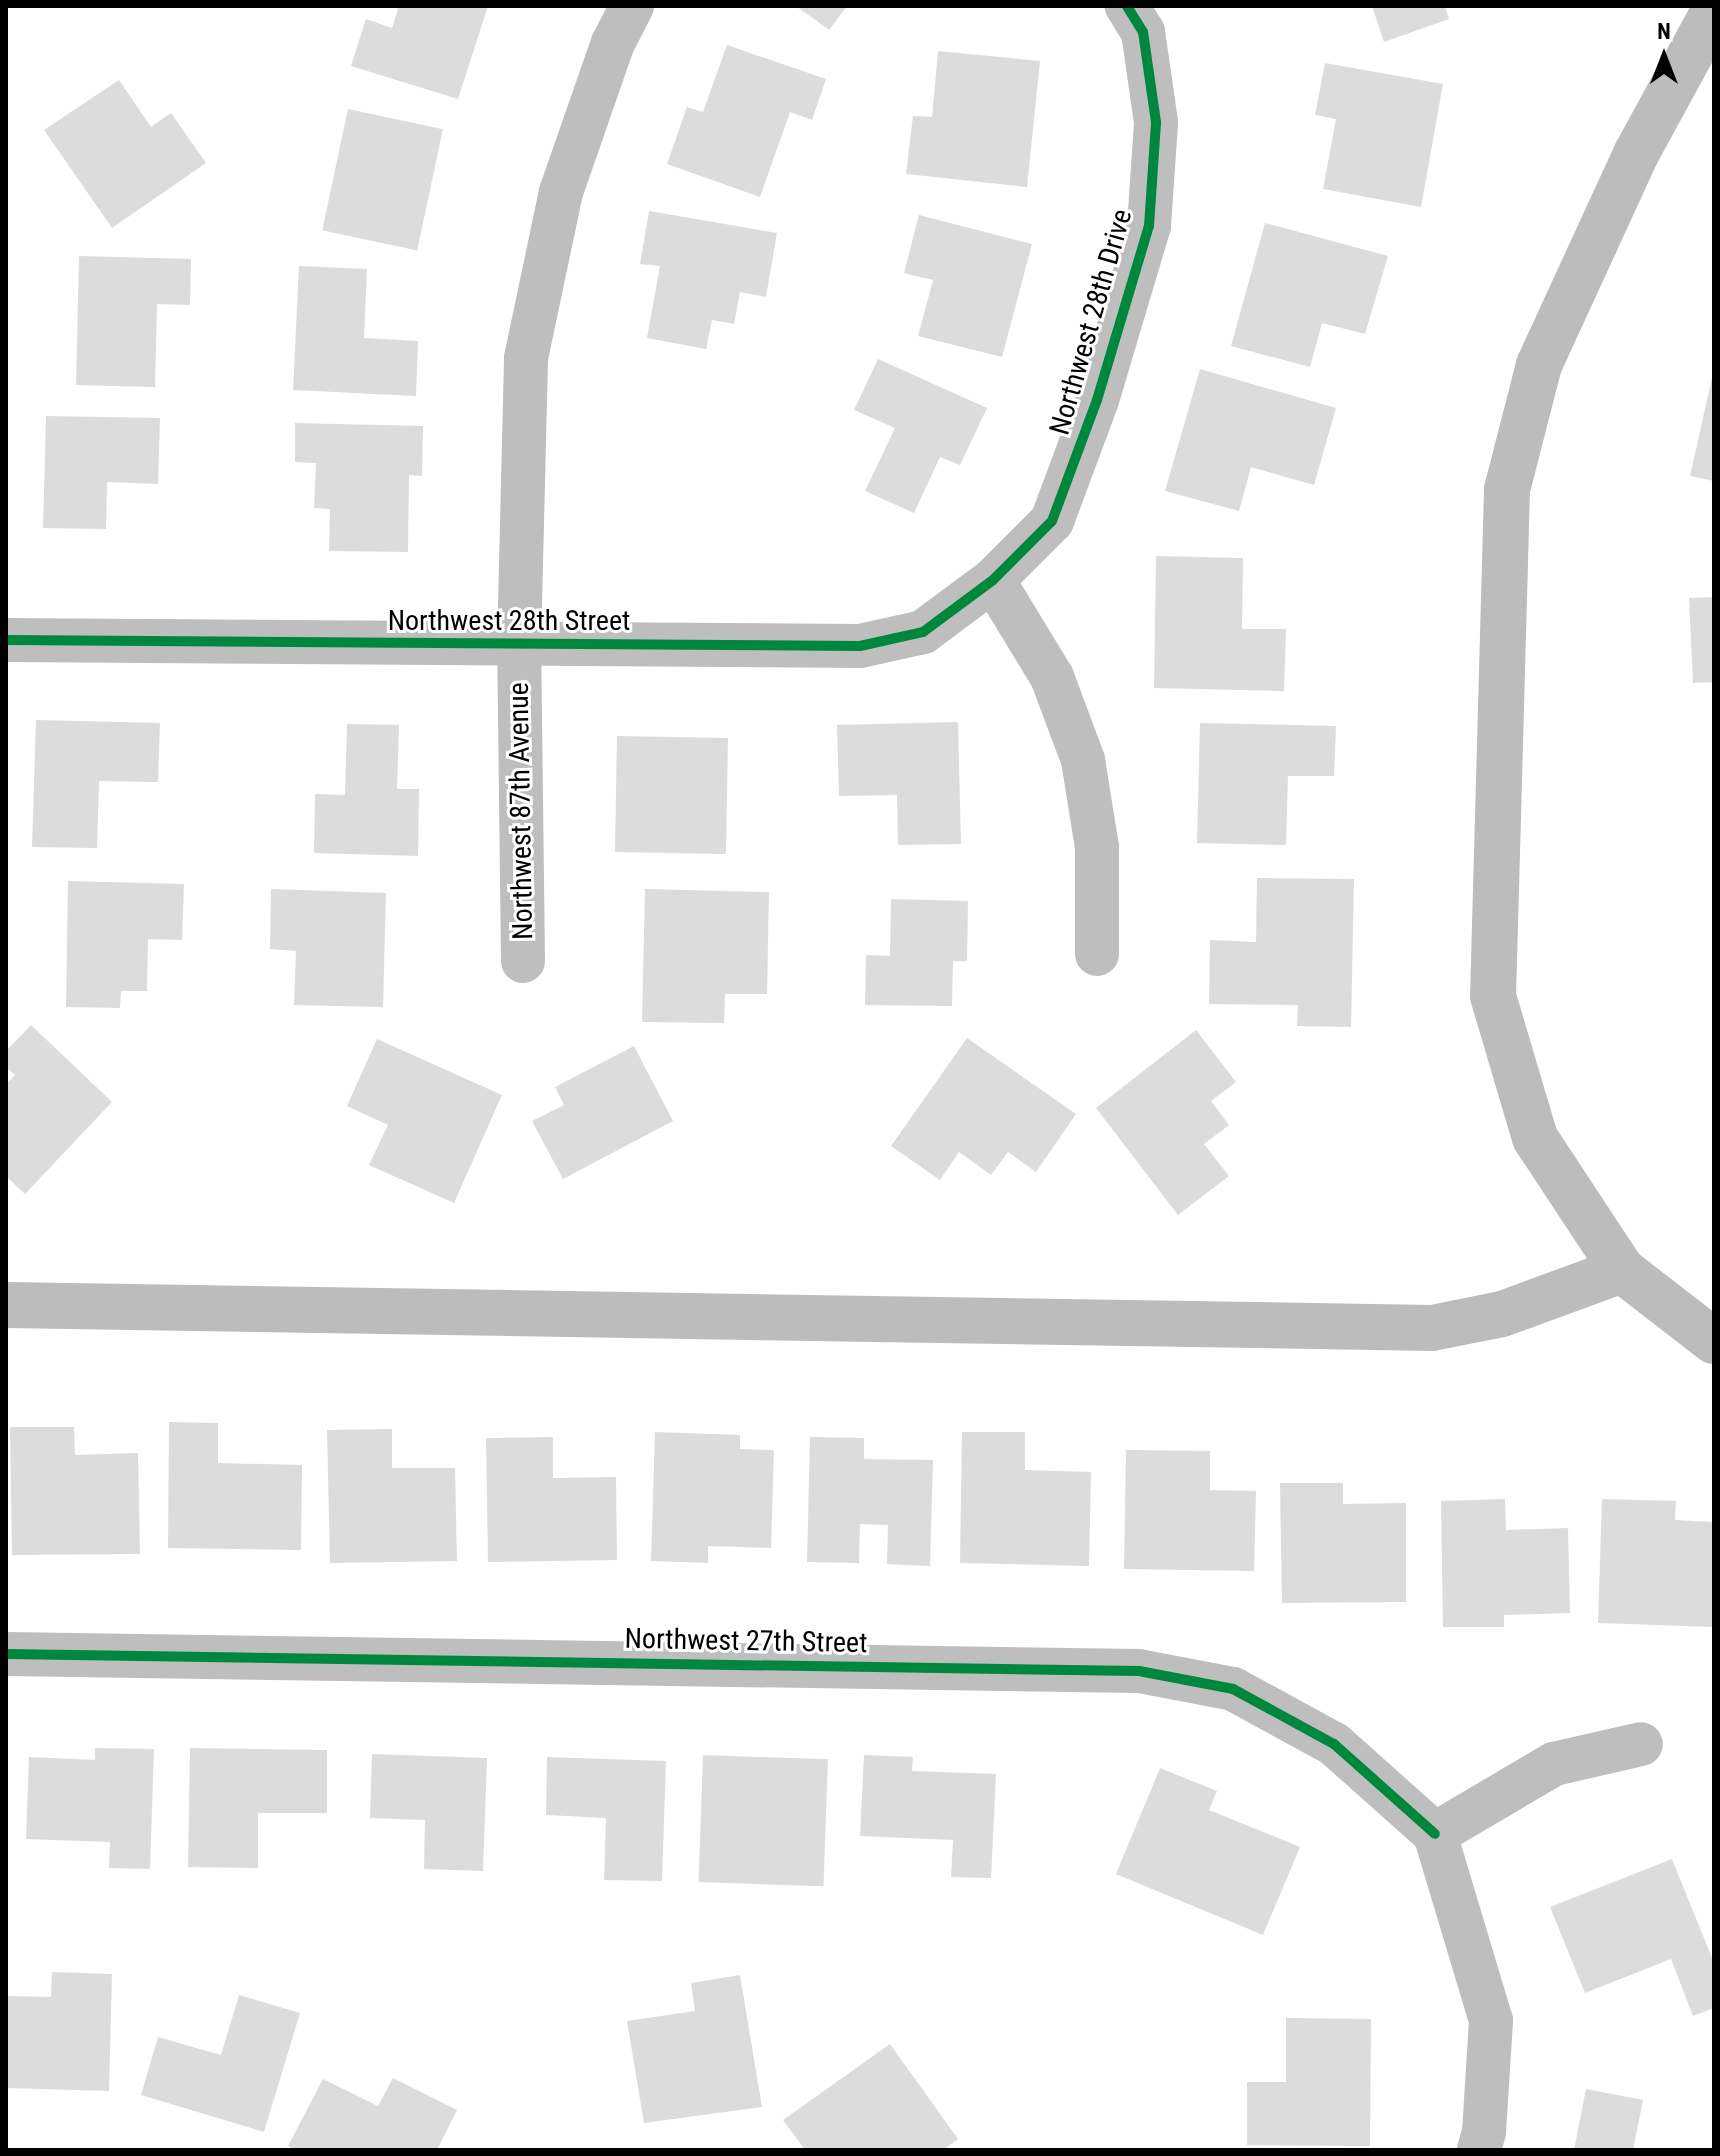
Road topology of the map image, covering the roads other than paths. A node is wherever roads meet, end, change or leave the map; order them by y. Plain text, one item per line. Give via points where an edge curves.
1 (632, 6) edge
2 (1127, 6) edge
3 (993, 580) junction
4 (6, 640) edge
5 (519, 646) junction
6 (1097, 954) dead end
7 (523, 961) dead end
8 (6, 1654) edge
9 (1641, 1744) dead end
10 (1435, 1834) junction
11 (1479, 2150) edge

1 - 5 street, Northwest 87th Avenue via 613,43 561,192 526,358
2 - 3 street, Northwest 28th Drive via 1143,32 1156,122 1149,226 1097,400 1052,521
3 - 5 street, Northwest 28th Street via 923,632 860,646
3 - 6 street via 1052,677 1083,760 1097,847
4 - 5 street, Northwest 28th Street
5 - 7 street, Northwest 87th Avenue
8 - 10 street, Northwest 27th Street via 1139,1671 1233,1689 1309,1730 1334,1744
9 - 10 street via 1554,1764
10 - 11 street via 1491,2021

